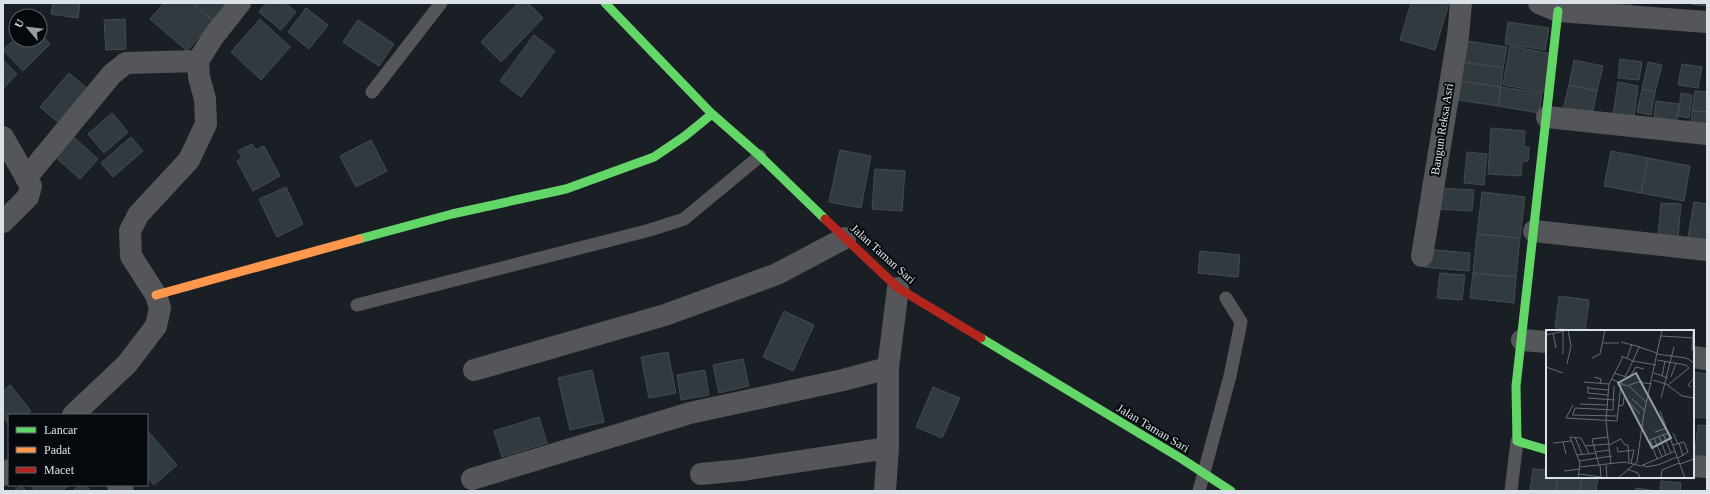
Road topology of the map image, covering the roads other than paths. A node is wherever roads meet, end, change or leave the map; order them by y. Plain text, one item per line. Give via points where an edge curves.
1 (240, 3) edge
2 (441, 3) edge
3 (605, 3) edge
4 (1461, 3) edge
5 (1549, 7) edge
6 (1707, 22) edge
7 (198, 61) junction
8 (372, 92) dead end
9 (712, 114) junction
10 (1546, 117) junction
11 (1707, 134) edge
12 (3, 137) edge
13 (760, 156) junction
14 (26, 178) junction
15 (3, 222) edge
16 (1534, 231) junction
17 (845, 238) junction
18 (1707, 250) edge
19 (1422, 256) dead end
20 (898, 288) junction
21 (156, 295) junction
22 (1226, 298) dead end
23 (357, 305) dead end
24 (1522, 340) junction
25 (1546, 342) edge
26 (1694, 357) edge
27 (1707, 359) edge
28 (888, 368) junction
29 (474, 370) dead end
30 (74, 414) edge
31 (1517, 441) junction
32 (888, 448) junction
33 (1546, 450) edge
34 (1694, 466) edge
35 (1707, 467) edge
36 (701, 474) dead end
37 (1205, 474) junction
38 (472, 480) dead end
39 (884, 491) edge
40 (1199, 491) edge
41 (1231, 491) edge
42 (1511, 491) edge

1 - 7 street
2 - 8 lane
3 - 9 street, Jalan Taman Sari
4 - 19 street, Bangun Reksa Asri via 1458,36
5 - 6 street
5 - 10 street
7 - 14 street via 126,63 112,74
7 - 21 street via 198,77 205,99 206,124 189,160 138,216 130,231 131,256
9 - 13 street, Jalan Taman Sari
9 - 21 street via 654,157 566,189 452,214
10 - 11 street
10 - 16 street
12 - 14 street
13 - 17 street, Jalan Taman Sari
13 - 23 lane via 684,218 650,230
14 - 15 street via 31,186 28,197
16 - 18 street
16 - 24 street
17 - 20 street, Jalan Taman Sari
17 - 29 street via 776,274 665,315
20 - 28 street
20 - 37 street, Jalan Taman Sari
21 - 30 street via 160,308 156,326 128,364
22 - 37 lane via 1241,322
24 - 25 street
24 - 31 street via 1516,386
26 - 27 street
28 - 32 street
28 - 38 street via 690,413
31 - 33 street
31 - 42 lane
32 - 36 street
32 - 39 street
34 - 35 street
37 - 40 lane
37 - 41 street, Jalan Taman Sari

